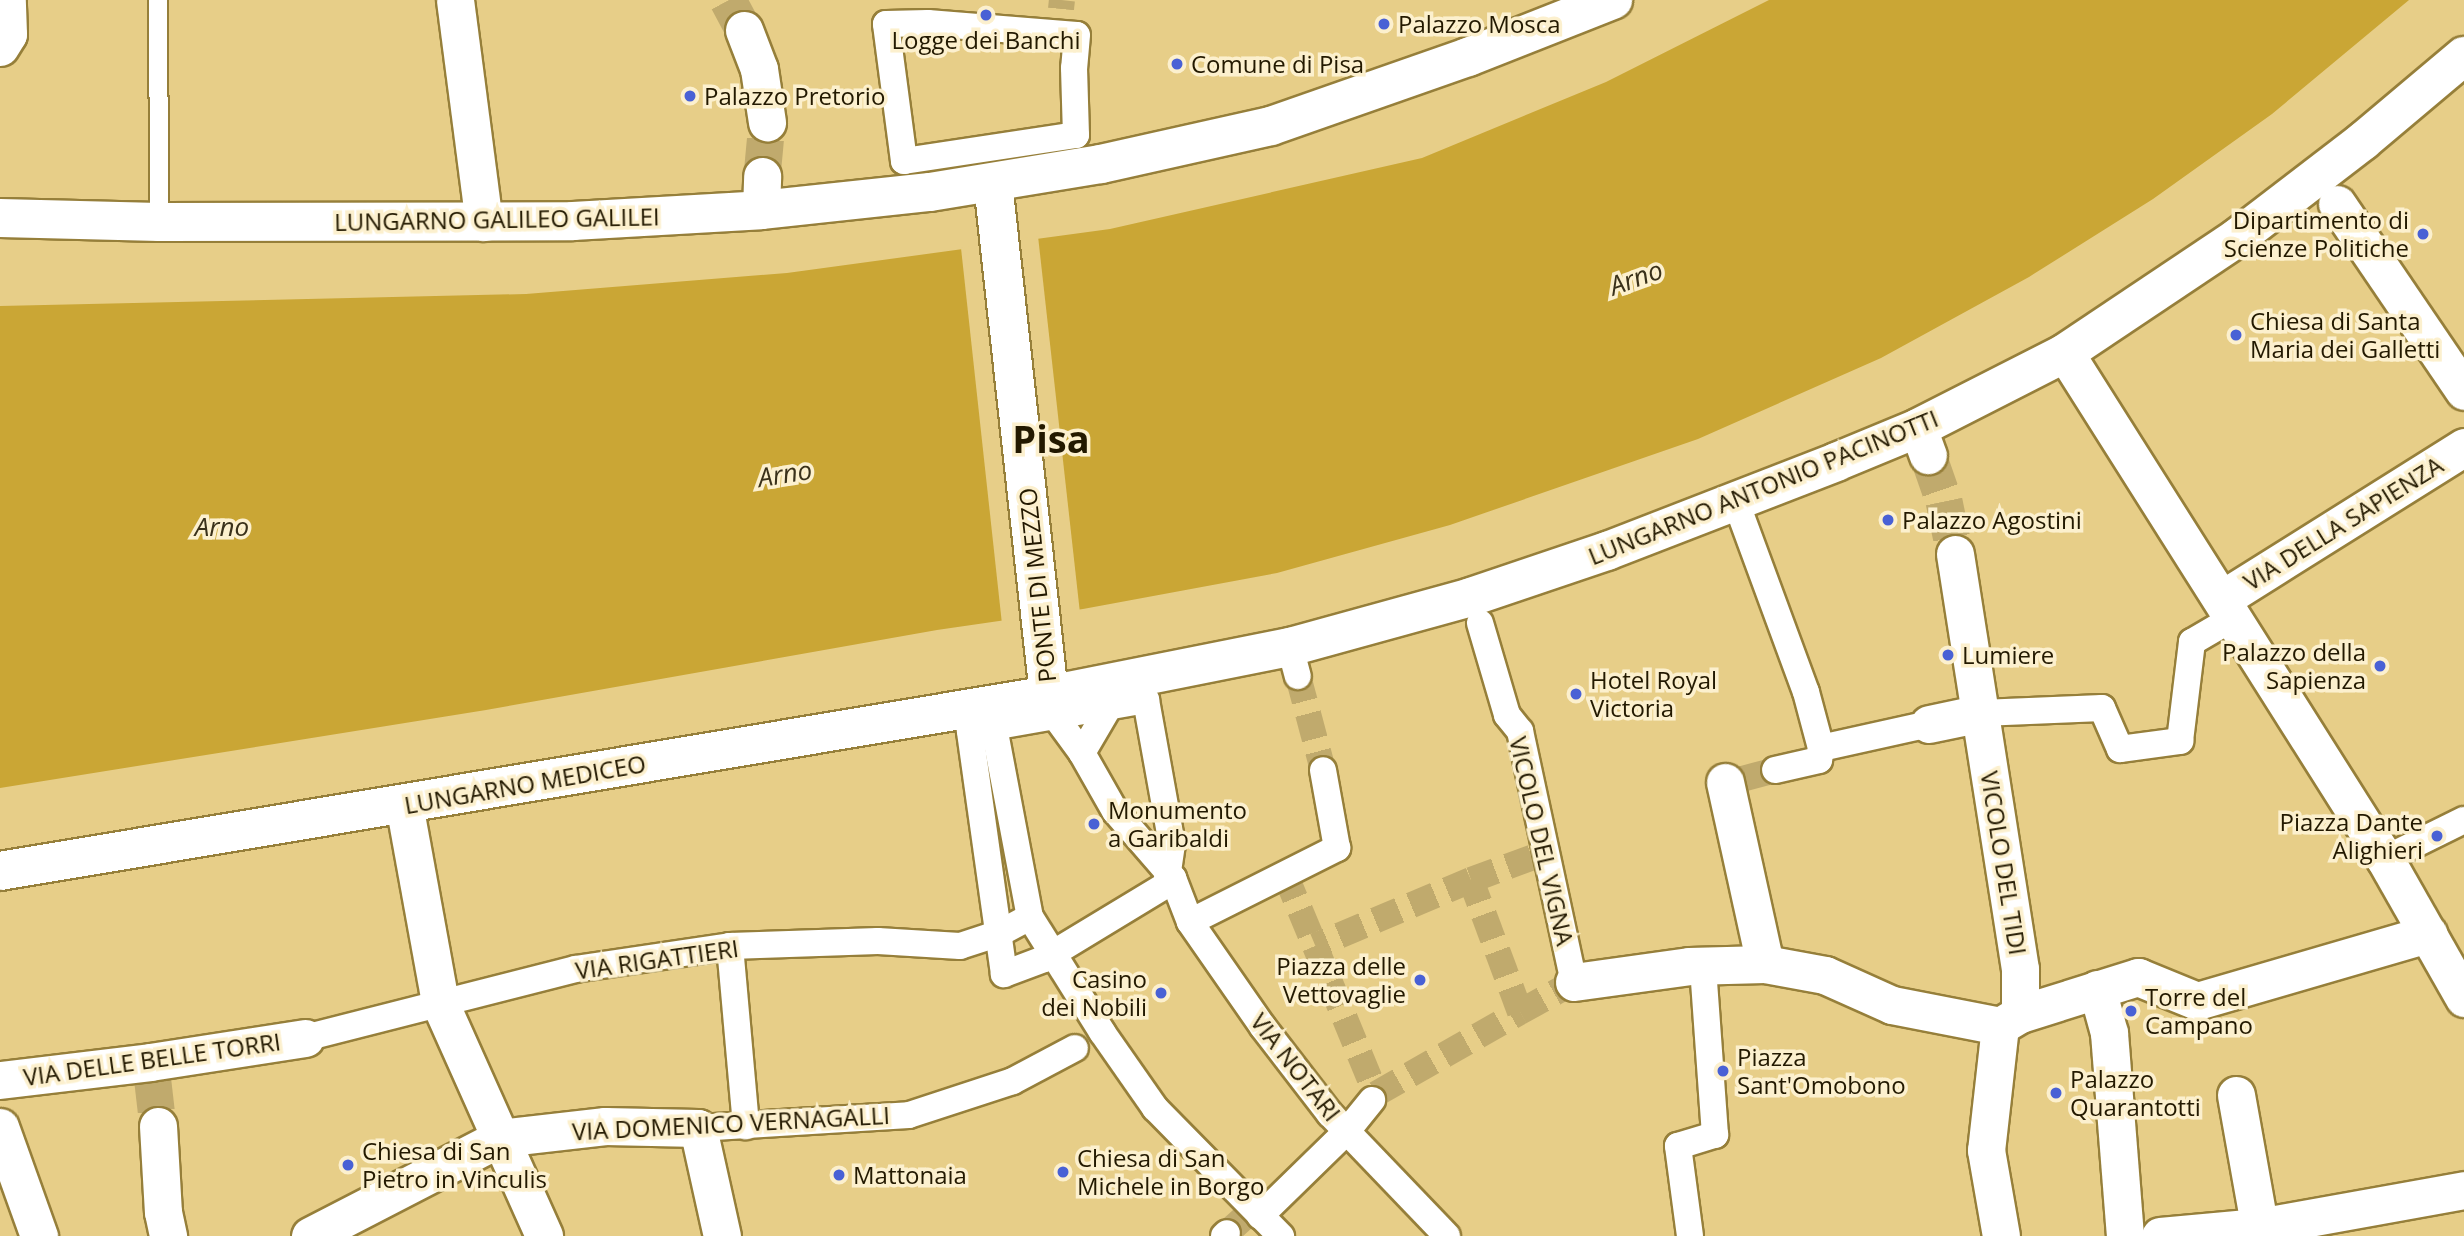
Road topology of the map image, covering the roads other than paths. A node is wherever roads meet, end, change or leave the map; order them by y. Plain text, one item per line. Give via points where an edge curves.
1 (7, 0) edge
2 (158, 0) edge
3 (454, 0) edge
4 (1602, 2) edge
5 (906, 12) edge
6 (744, 30) tunnel mouth
7 (0, 47) edge
8 (2464, 56) edge
9 (767, 122) tunnel mouth
10 (2327, 190) junction
11 (995, 200) junction
12 (0, 218) edge
13 (159, 222) junction
14 (484, 222) junction
15 (2065, 353) junction
16 (2464, 391) edge
17 (2464, 447) edge
18 (1736, 502) junction
19 (1955, 554) tunnel mouth
20 (2228, 608) junction
21 (1480, 623) dead end
22 (1052, 706) junction
23 (1109, 707) junction
24 (1981, 713) junction
25 (1929, 724) joint
26 (994, 727) junction
27 (1821, 748) junction
28 (1082, 753) junction
29 (1323, 770) tunnel mouth
30 (1775, 770) tunnel mouth
31 (1734, 781) dead end
32 (404, 804) junction
33 (2464, 820) edge
34 (2400, 852) junction
35 (0, 871) edge
36 (1171, 876) junction
37 (1030, 917) junction
38 (1190, 922) junction
39 (999, 934) junction
40 (2428, 934) junction
41 (730, 946) junction
42 (1053, 953) junction
43 (1765, 964) junction
44 (1703, 966) junction
45 (1574, 982) joint
46 (2460, 983) edge
47 (2097, 989) junction
48 (440, 1003) junction
49 (2010, 1020) junction
50 (305, 1038) joint
51 (1090, 1039) junction
52 (0, 1080) edge
53 (2236, 1095) dead end
54 (1372, 1100) tunnel mouth
55 (0, 1126) edge
56 (158, 1126) tunnel mouth
57 (746, 1126) junction
58 (698, 1128) junction
59 (1347, 1131) junction
60 (500, 1138) junction
61 (2464, 1190) edge
62 (1254, 1213) junction
63 (2260, 1231) edge
64 (39, 1236) edge
65 (168, 1236) edge
66 (310, 1236) edge
67 (544, 1236) edge
68 (722, 1236) edge
69 (1281, 1236) edge
70 (1447, 1236) edge
71 (1690, 1236) edge
72 (2001, 1236) edge
73 (2125, 1236) edge
74 (2160, 1236) edge

1 - 7 street via 8,34
2 - 13 lane
3 - 14 street
4 - 11 street, LUNGARNO GALILEO GALILEI via 1456,61 1271,126
5 - 5 street via 886,24 904,161 1076,135 1073,68 1077,35 1061,22 928,23
6 - 9 street via 759,69
8 - 10 street, LUNGARNO ANTONIO PACINOTTI
10 - 15 street, LUNGARNO ANTONIO PACINOTTI via 2200,264
10 - 16 street
11 - 14 street, LUNGARNO GALILEO GALILEI via 761,193 573,221
11 - 22 street, PONTE DI MEZZO
12 - 13 street, LUNGARNO GALILEO GALILEI
13 - 14 street, LUNGARNO GALILEO GALILEI
15 - 18 street, LUNGARNO ANTONIO PACINOTTI via 1923,441
15 - 20 street
17 - 20 street, VIA DELLA SAPIENZA
18 - 22 street, LUNGARNO ANTONIO PACINOTTI via 1294,662
18 - 27 street
19 - 24 street, VICOLO DEL TIDI
20 - 24 street via 2192,642 2180,741 2120,749 2102,708
20 - 34 street
21 - 45 street, VICOLO DEL VIGNA via 1507,715 1520,731
22 - 23 street
22 - 26 street
22 - 28 street
22 - 32 street, LUNGARNO MEDICEO
23 - 28 street
23 - 36 street via 1146,700 1172,844
24 - 25 street
24 - 49 street, VICOLO DEL TIDI via 2020,969
25 - 27 street
26 - 37 street
26 - 39 street via 970,731
27 - 30 street via 1819,760
28 - 36 street via 1115,811
29 - 38 street via 1337,848
31 - 43 street
32 - 35 street, LUNGARNO MEDICEO
32 - 48 street
33 - 34 street
34 - 40 street
36 - 38 street, VIA NOTARI
36 - 42 street via 1166,885
37 - 39 street, VIA RIGATTIERI
37 - 42 street
38 - 59 street, VIA NOTARI via 1263,1027
39 - 41 street, VIA RIGATTIERI via 960,946 878,941
39 - 42 street via 1004,974
40 - 46 street
40 - 47 street via 2197,1001 2138,977
41 - 48 street, VIA RIGATTIERI via 575,969
41 - 57 street
42 - 51 street
43 - 44 street
43 - 49 street via 1825,975 1892,1004
44 - 45 street
44 - 71 street via 1715,1135 1678,1146
47 - 49 street
47 - 73 street via 2109,1033
48 - 50 street, VIA RIGATTIERI
48 - 60 street
49 - 72 street, VICOLO DEL TIDI via 1986,1150
50 - 52 street, VIA DELLE BELLE TORRI via 151,1068
51 - 57 street, VIA DOMENICO VERNAGALLI via 1013,1081 909,1115
51 - 62 street
53 - 63 street
54 - 59 street
55 - 64 street
56 - 65 street
57 - 58 street, VIA DOMENICO VERNAGALLI
58 - 60 street, VIA DOMENICO VERNAGALLI via 605,1126
58 - 68 street
59 - 62 street
59 - 70 street, VIA NOTARI
60 - 66 street
60 - 67 street
61 - 63 street
62 - 69 street
63 - 74 street

